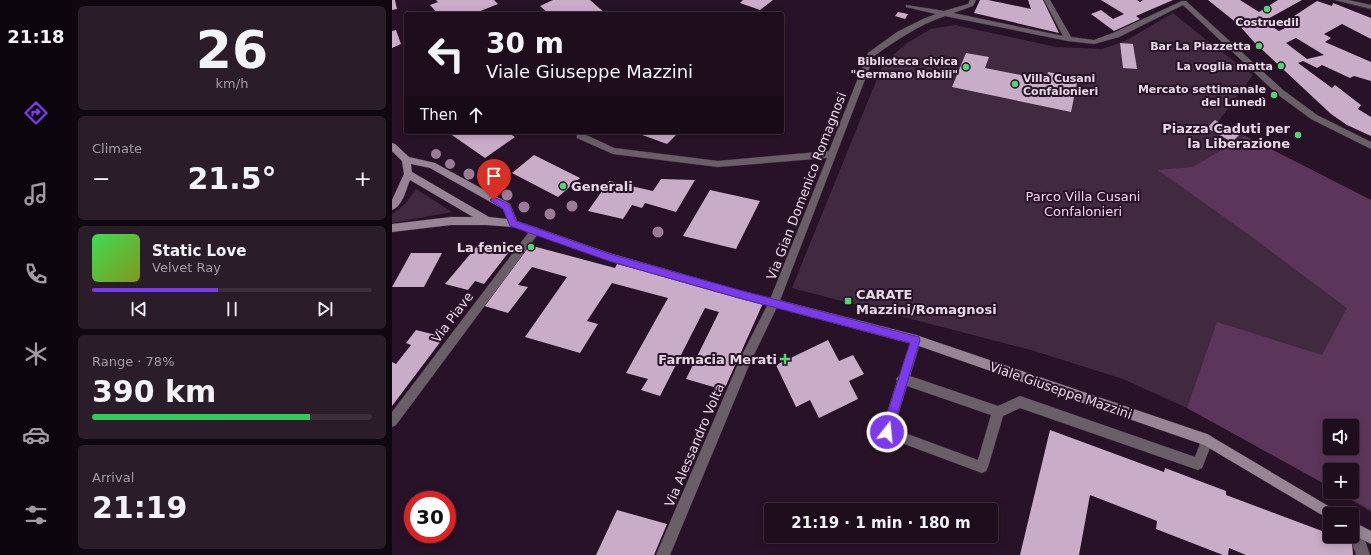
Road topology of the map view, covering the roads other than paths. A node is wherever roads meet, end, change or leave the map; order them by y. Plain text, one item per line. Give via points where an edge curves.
1 (973, 0) edge
2 (1047, 0) edge
3 (1338, 0) edge
4 (908, 6) dead end
5 (1371, 7) edge
6 (946, 14) junction
7 (1068, 39) junction
8 (580, 134) edge
9 (392, 146) edge
10 (1371, 146) edge
11 (833, 154) junction
12 (406, 160) junction
13 (408, 174) junction
14 (392, 206) edge
15 (487, 222) junction
16 (513, 223) junction
17 (392, 228) edge
18 (535, 231) junction
19 (774, 303) junction
20 (916, 340) junction
21 (902, 379) junction
22 (998, 412) junction
23 (392, 421) edge
24 (1207, 440) junction
25 (1323, 509) edge
26 (1359, 531) edge
27 (1371, 538) edge
28 (1359, 543) edge
29 (662, 555) edge
30 (1363, 555) edge

1 - 6 street, Via Gian Domenico Romagnosi via 971,5
2 - 7 street
3 - 5 street
4 - 6 street
6 - 7 street
6 - 11 street, Via Gian Domenico Romagnosi via 925,20 906,30 871,55
7 - 10 street via 1094,42 1116,35 1184,2 1280,92 1314,117
8 - 11 street via 614,151 718,164
9 - 12 main road
11 - 19 street, Via Gian Domenico Romagnosi
12 - 13 main road
12 - 16 main road via 432,165 507,207
13 - 14 main road via 398,199
13 - 15 main road
15 - 16 main road, Viale Giuseppe Mazzini
15 - 17 main road, Viale Giuseppe Mazzini via 451,221
16 - 18 main road, Viale Giuseppe Mazzini
18 - 19 main road, Viale Giuseppe Mazzini via 609,257
18 - 23 street, Via Piave
19 - 20 main road, Viale Giuseppe Mazzini
19 - 29 street, Via Alessandro Volta via 744,361
20 - 21 street
20 - 24 main road, Viale Giuseppe Mazzini
21 - 22 street
21 - 22 street via 887,432 982,467
22 - 24 street via 1020,402 1198,464
24 - 25 main road, Viale Giuseppe Mazzini
26 - 27 main road
28 - 30 street

